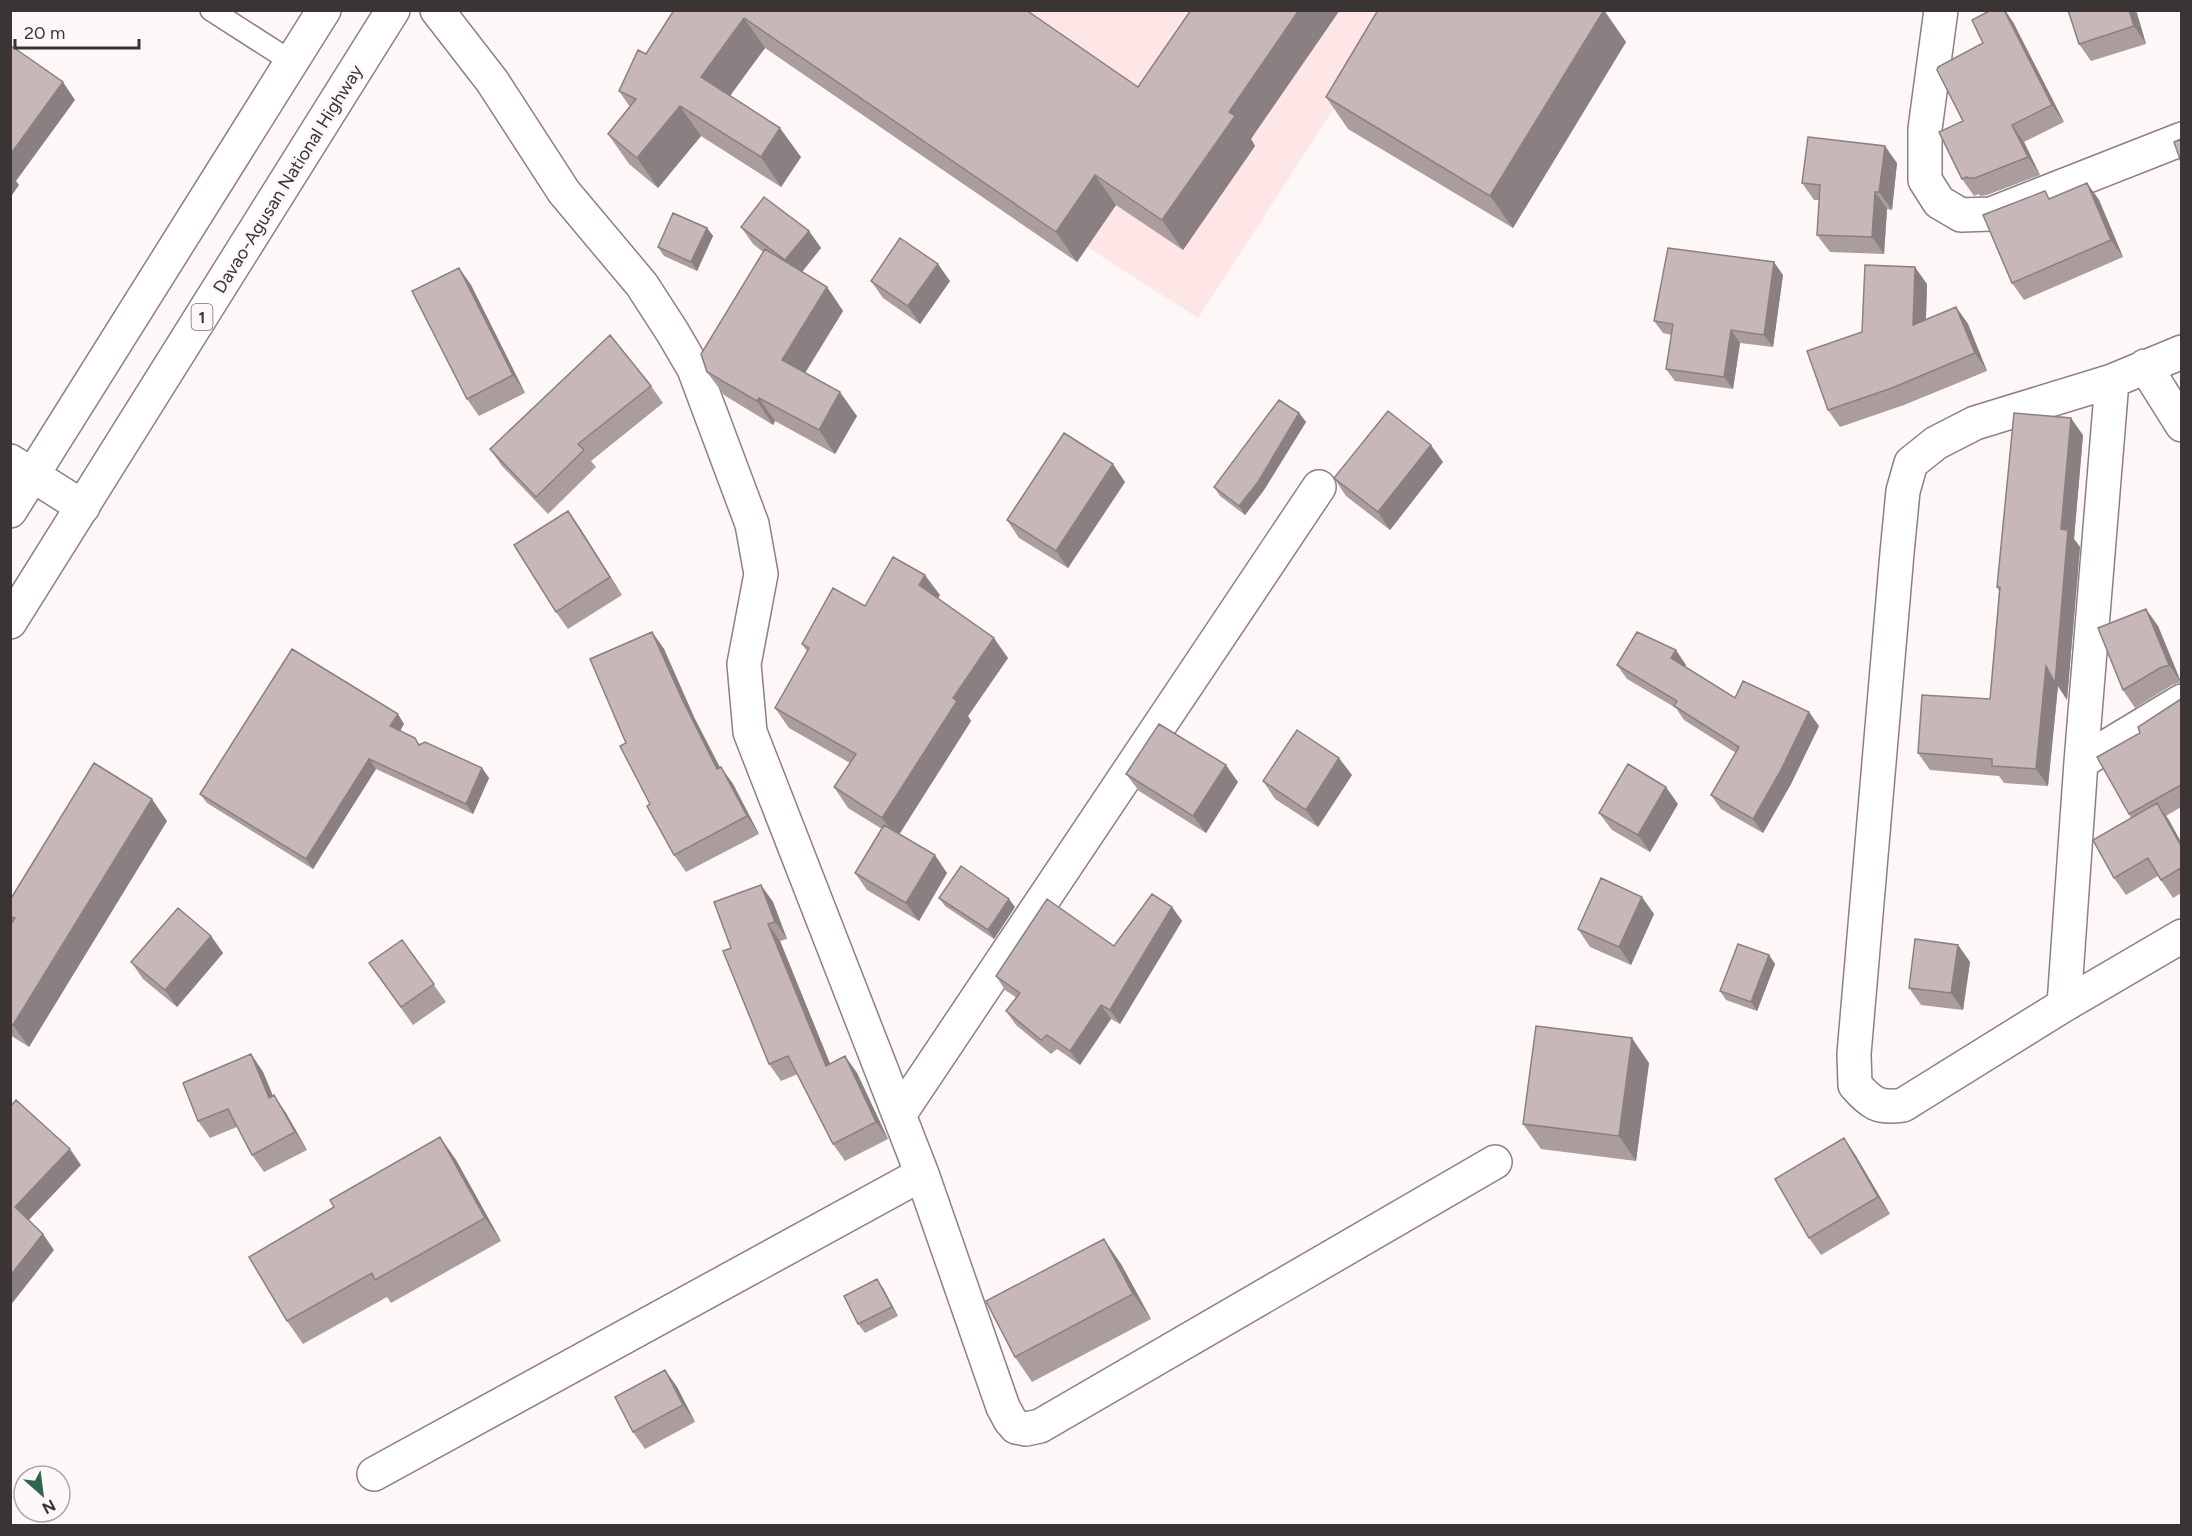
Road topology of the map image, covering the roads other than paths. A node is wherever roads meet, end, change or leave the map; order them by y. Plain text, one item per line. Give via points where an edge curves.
1 (211, 10) edge
2 (324, 10) edge
3 (393, 10) edge
4 (437, 10) edge
5 (1948, 14) edge
6 (292, 62) junction
7 (2181, 139) edge
8 (2181, 352) edge
9 (2145, 366) junction
10 (2112, 381) junction
11 (2181, 425) edge
12 (22, 468) edge
13 (1319, 487) dead end
14 (83, 507) junction
15 (10, 511) edge
16 (10, 622) edge
17 (2181, 701) edge
18 (2080, 762) junction
19 (2181, 936) edge
20 (2064, 1005) junction
21 (899, 1115) junction
22 (1494, 1162) dead end
23 (922, 1174) junction
24 (374, 1474) dead end

1 - 6 lane
2 - 6 main road
3 - 14 main road, Davao-Agusan National Highway / 1
4 - 21 main road via 492,81 564,192 642,285 694,369 752,524 761,574 744,664 750,732
5 - 7 main road via 1925,129 1925,180 1939,202 1961,215 1991,214
6 - 12 main road
8 - 9 main road
9 - 10 main road
9 - 11 main road
10 - 18 main road
10 - 20 main road via 1975,423 1936,443 1911,463 1903,491 1897,553 1855,1042 1855,1085 1871,1102 1888,1108 1903,1106
12 - 14 main road
12 - 15 main road
13 - 21 main road
14 - 16 main road, Davao-Agusan National Highway / 1
17 - 18 main road
18 - 20 main road
19 - 20 main road
21 - 23 main road
22 - 23 main road via 1040,1426 1026,1429 1016,1427 1003,1407
23 - 24 main road

